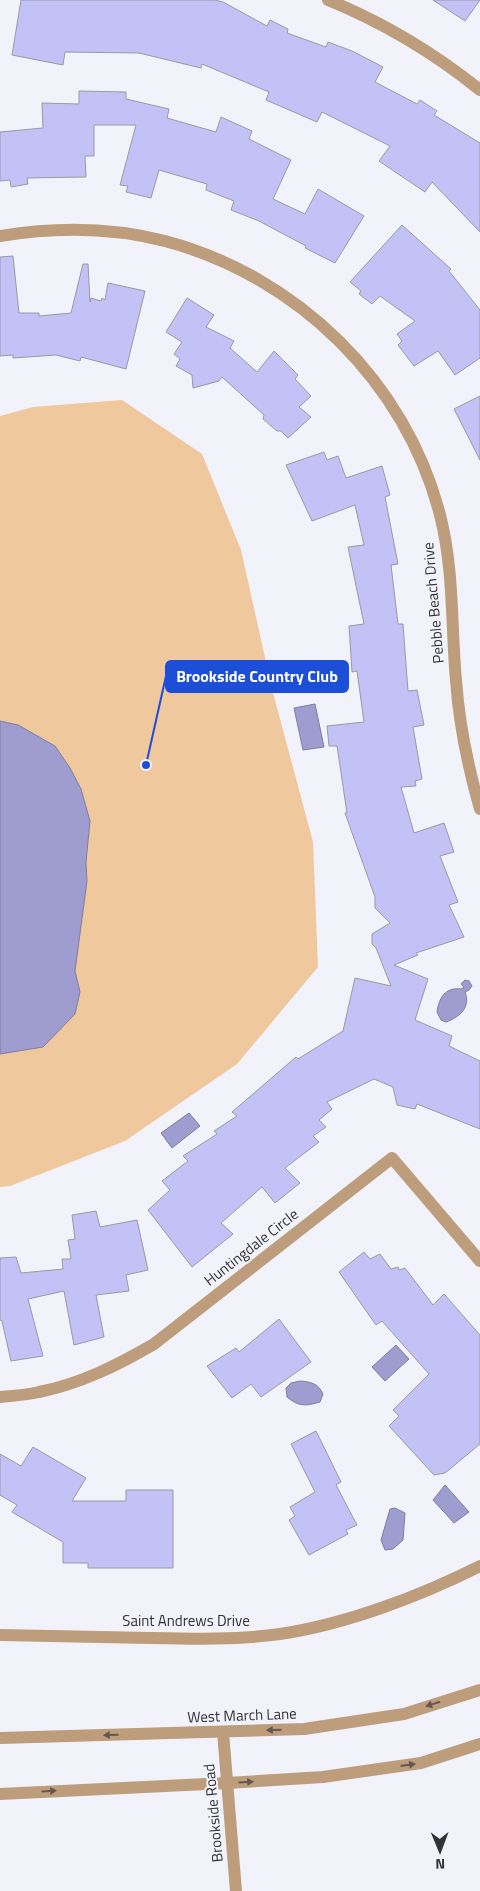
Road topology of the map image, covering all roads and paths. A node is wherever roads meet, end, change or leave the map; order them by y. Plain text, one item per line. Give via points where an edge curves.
1 (328, 0) edge
2 (480, 90) edge
3 (0, 236) edge
4 (480, 809) edge
5 (480, 1261) edge
6 (0, 1398) edge
7 (480, 1566) edge
8 (0, 1635) edge
9 (480, 1690) edge
10 (223, 1732) junction
11 (0, 1738) edge
12 (480, 1744) edge
13 (227, 1783) junction
14 (0, 1794) edge
15 (236, 1891) edge

1 - 2 street via 403,37
3 - 4 street, Pebble Beach Drive via 70,229 118,232 164,241 209,256 246,272 285,295 324,325 356,357 406,429 426,472 440,515 448,559 464,744
5 - 6 street, Huntingdale Circle via 392,1158 154,1344 78,1381
7 - 8 street, Saint Andrews Drive via 390,1604 337,1622 281,1634 229,1639
9 -> 10 street, West March Lane via 404,1714 304,1728
10 -> 11 street, West March Lane
10 - 13 street, Brookside Road
13 -> 12 street via 323,1777 421,1763
14 -> 13 street
13 - 15 street, Brookside Road

